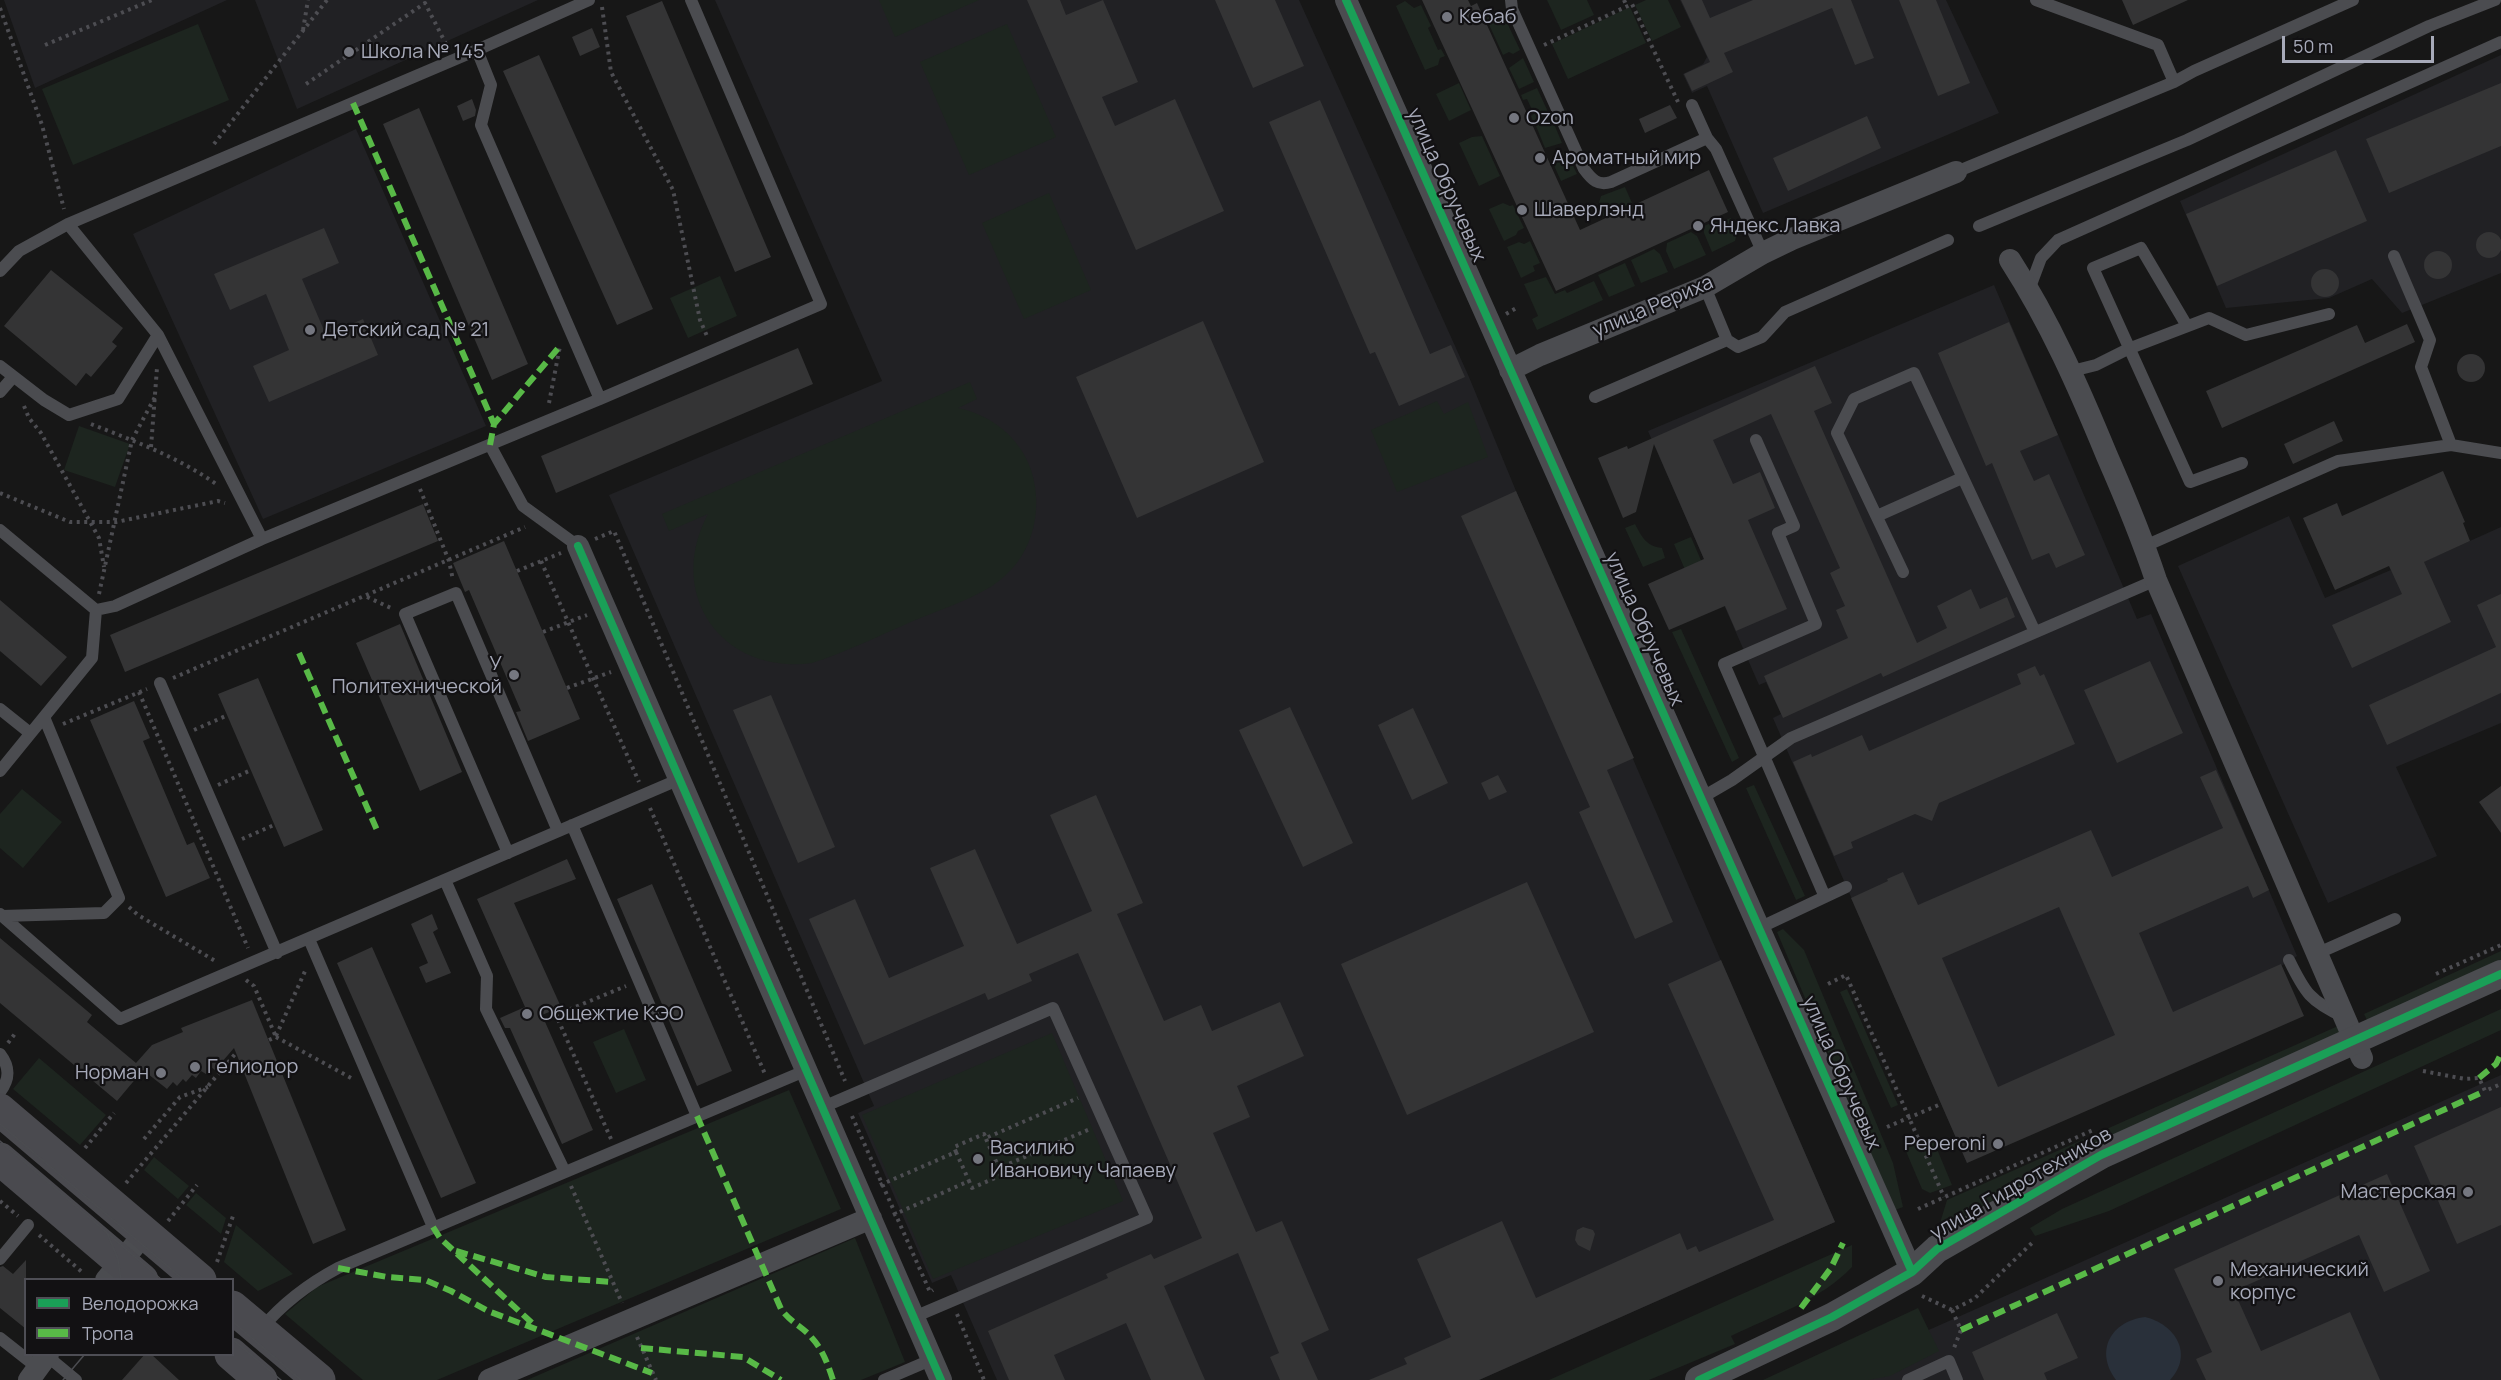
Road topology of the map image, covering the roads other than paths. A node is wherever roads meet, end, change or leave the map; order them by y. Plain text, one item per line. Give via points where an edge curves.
1 (589, 0) edge
2 (691, 0) edge
3 (1346, 0) edge
4 (1511, 0) edge
5 (2036, 0) edge
6 (2352, 0) edge
7 (2495, 0) edge
8 (2501, 42) edge
9 (477, 50) junction
10 (2174, 82) junction
11 (1692, 105) road end
12 (1707, 138) junction
13 (1956, 172) joint
14 (68, 224) junction
15 (1978, 226) dead end
16 (1948, 240) dead end
17 (1763, 253) junction
18 (2394, 256) dead end
19 (2010, 260) dead end
20 (0, 271) edge
21 (1705, 287) junction
22 (2029, 290) junction
23 (2329, 314) dead end
24 (2187, 326) junction
25 (158, 335) junction
26 (1727, 340) junction
27 (2128, 349) junction
28 (0, 366) edge
29 (1510, 370) junction
30 (2072, 371) junction
31 (13, 377) junction
32 (0, 392) edge
33 (1595, 398) dead end
34 (600, 399) junction
35 (1756, 440) dead end
36 (490, 445) junction
37 (2451, 445) junction
38 (2501, 453) edge
39 (2242, 463) dead end
40 (1962, 478) junction
41 (1877, 516) junction
42 (0, 530) edge
43 (261, 539) junction
44 (578, 546) joint
45 (2145, 546) junction
46 (1903, 572) dead end
47 (2156, 580) junction
48 (96, 610) junction
49 (2034, 632) junction
50 (160, 683) road end
51 (0, 709) edge
52 (44, 717) junction
53 (30, 733) junction
54 (1763, 755) junction
55 (0, 771) edge
56 (680, 778) junction
57 (1701, 798) junction
58 (572, 825) junction
59 (558, 831) junction
60 (508, 853) junction
61 (445, 880) junction
62 (1846, 887) dead end
63 (1825, 897) junction
64 (1, 915) edge
65 (2395, 919) dead end
66 (1760, 927) junction
67 (312, 945) junction
68 (277, 953) junction
69 (2316, 954) junction
70 (2289, 960) dead end
71 (2501, 974) edge
72 (2501, 995) edge
73 (2353, 1038) junction
74 (0, 1054) edge
75 (807, 1070) junction
76 (0, 1092) edge
77 (823, 1107) junction
78 (0, 1110) edge
79 (697, 1116) junction
80 (0, 1159) edge
81 (565, 1172) junction
82 (872, 1220) junction
83 (28, 1225) dead end
84 (433, 1227) junction
85 (155, 1228) junction
86 (0, 1258) edge
87 (123, 1273) edge
88 (208, 1273) edge
89 (1917, 1284) junction
90 (234, 1309) edge
91 (914, 1317) junction
92 (260, 1330) junction
93 (0, 1338) edge
94 (24, 1354) edge
95 (27, 1356) edge
96 (233, 1356) edge
97 (40, 1365) edge
98 (937, 1370) edge
99 (76, 1380) edge
100 (261, 1380) edge
101 (319, 1380) edge
102 (489, 1380) edge
103 (884, 1380) edge
104 (1699, 1380) edge
105 (1908, 1380) edge
106 (1957, 1380) edge

1 - 9 lane
2 - 34 lane via 821,304
3 - 29 street, улица Обручевых
4 - 12 lane via 1591,179 1603,184 1611,182
5 - 10 lane via 2158,45
6 - 10 lane
7 - 15 lane via 2429,26 2187,140
8 - 22 lane via 2058,240 2041,258
9 - 14 lane
9 - 34 lane via 492,85 481,125
10 - 13 lane
11 - 12 lane
12 - 17 lane via 1716,149
13 - 17 street, улица Рериха
14 - 20 lane via 19,251
14 - 25 lane
16 - 26 lane via 1785,312 1762,337 1738,347
17 - 21 street, улица Рериха
18 - 37 lane via 2430,340 2421,367
19 - 22 street
21 - 26 lane
21 - 29 street, улица Рериха
22 - 30 street
23 - 24 lane via 2246,335 2209,318
24 - 27 lane
24 - 27 lane via 2141,248 2093,268
25 - 31 lane via 118,399 69,415
25 - 43 lane
26 - 33 lane
27 - 30 lane via 2096,366
27 - 39 lane via 2190,482
28 - 31 lane
29 - 57 street, улица Обручевых
30 - 45 street
31 - 32 lane
34 - 36 lane
35 - 54 lane via 1794,526 1778,533 1816,624 1724,664
36 - 43 lane
36 - 44 lane via 523,506
37 - 38 lane
37 - 45 lane via 2338,461
40 - 41 lane
40 - 41 lane via 1914,373 1854,399 1837,433
40 - 49 lane
41 - 46 lane
42 - 48 lane
43 - 48 lane via 115,606
44 - 56 street
45 - 47 street
47 - 49 lane
47 - 69 street
48 - 52 lane via 92,658
49 - 54 lane via 1791,738
50 - 68 lane
51 - 53 lane
52 - 53 lane
52 - 64 lane via 119,898 104,913
53 - 55 lane
54 - 57 lane
54 - 63 lane
56 - 58 lane
56 - 75 street
57 - 66 street, улица Обручевых
58 - 59 lane
58 - 79 lane
59 - 60 lane
59 - 60 lane via 456,593 405,614
60 - 61 lane
61 - 67 lane
61 - 81 lane via 487,976 486,1010
62 - 63 lane
63 - 66 lane
64 - 68 lane via 120,1019
65 - 69 lane
66 - 89 street, улица Обручевых
67 - 68 lane
67 - 84 lane
69 - 73 street
70 - 73 lane via 2303,989
71 - 73 street, улица Гидротехников
72 - 73 street, улица Гидротехников
73 - 89 street, улица Гидротехников
74 - 76 lane via 8,1072
75 - 77 street
75 - 79 lane
77 - 82 street
77 - 91 lane via 1053,1008 1147,1218
78 - 85 main road
79 - 81 lane
80 - 87 main road
81 - 84 lane
82 - 91 street
82 - 102 street
83 - 86 lane
84 - 92 lane via 310,1283
85 - 87 street
85 - 88 main road
89 - 104 street, улица Гидротехников via 1832,1317
90 - 92 main road
91 - 98 street
92 - 101 main road
93 - 94 lane
95 - 97 lane
96 - 100 main road
97 - 99 lane
98 - 103 lane
105 - 106 lane via 1949,1361

